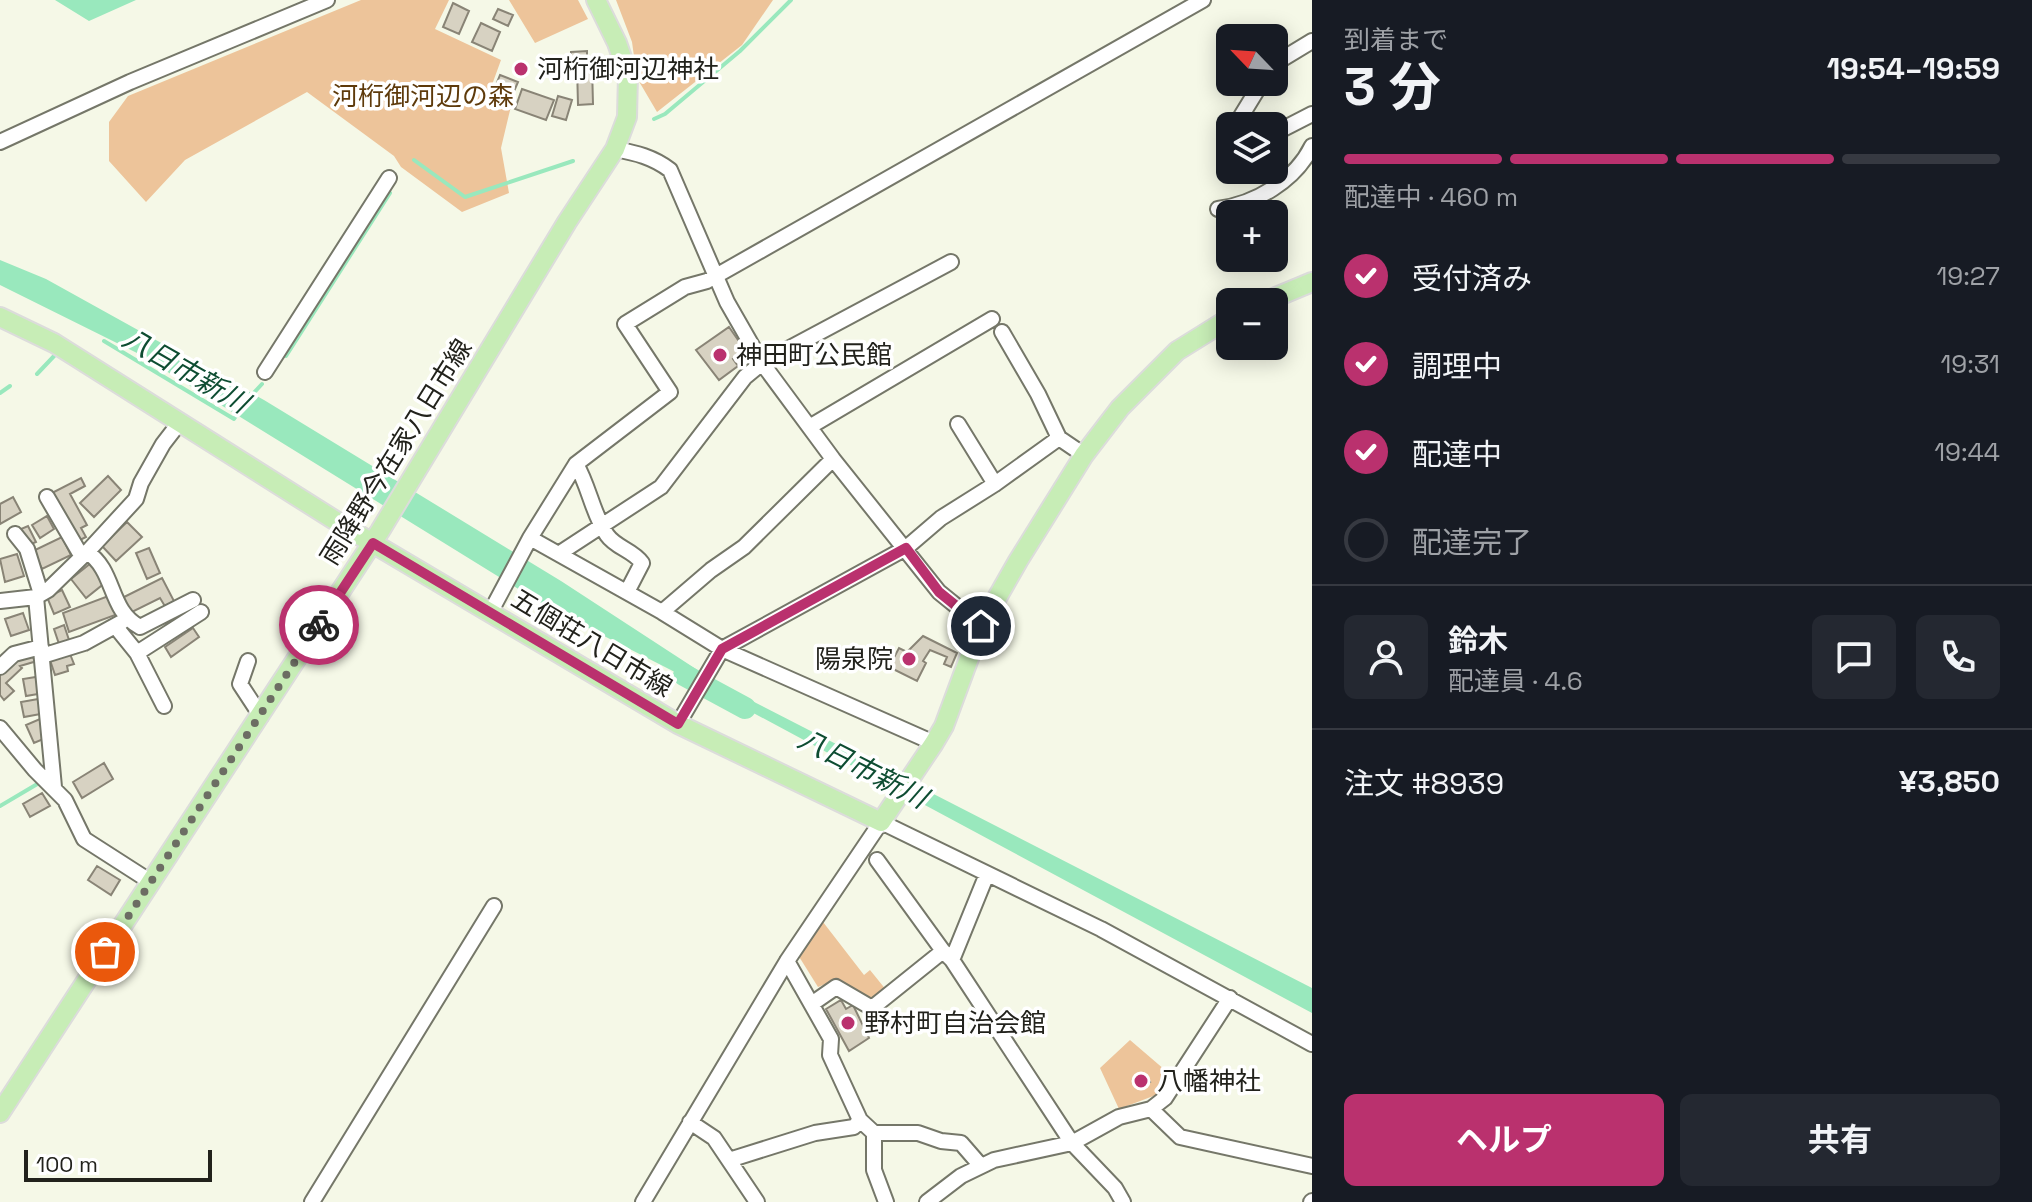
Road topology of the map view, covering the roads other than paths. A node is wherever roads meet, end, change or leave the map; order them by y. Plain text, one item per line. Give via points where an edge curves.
1 (327, 0) edge
2 (596, 0) edge
3 (1203, 0) edge
4 (1312, 41) edge
5 (1288, 56) edge
6 (1312, 114) edge
7 (1288, 126) edge
8 (0, 142) edge
9 (1312, 146) edge
10 (615, 149) junction
11 (389, 178) dead end
12 (1250, 200) edge
13 (951, 262) dead end
14 (714, 276) junction
15 (1312, 282) edge
16 (1288, 292) edge
17 (0, 317) edge
18 (992, 319) dead end
19 (1216, 327) edge
20 (1002, 332) dead end
21 (762, 363) junction
22 (265, 372) dead end
23 (180, 422) junction
24 (958, 424) dead end
25 (811, 426) junction
26 (1059, 438) junction
27 (1084, 455) junction
28 (833, 459) junction
29 (576, 464) junction
30 (995, 484) junction
31 (47, 497) dead end
32 (603, 526) junction
33 (15, 534) dead end
34 (377, 537) junction
35 (530, 538) junction
36 (906, 548) junction
37 (560, 553) junction
38 (84, 554) junction
39 (627, 592) junction
40 (38, 595) junction
41 (1, 598) edge
42 (662, 612) junction
43 (490, 613) junction
44 (121, 623) junction
45 (981, 626) junction
46 (722, 649) junction
47 (42, 651) junction
48 (137, 653) junction
49 (248, 661) dead end
50 (0, 667) edge
51 (164, 706) dead end
52 (261, 716) junction
53 (678, 724) junction
54 (0, 728) edge
55 (934, 743) junction
56 (54, 787) junction
57 (881, 822) junction
58 (877, 860) dead end
59 (987, 874) junction
60 (151, 882) junction
61 (494, 906) dead end
62 (948, 956) junction
63 (787, 961) junction
64 (1230, 998) junction
65 (813, 1003) junction
66 (1312, 1044) edge
67 (1151, 1109) junction
68 (0, 1113) edge
69 (860, 1120) junction
70 (690, 1122) junction
71 (874, 1133) junction
72 (1072, 1143) junction
73 (729, 1160) junction
74 (978, 1163) junction
75 (1312, 1166) edge
76 (312, 1202) edge
77 (643, 1202) edge
78 (757, 1202) edge
79 (886, 1202) edge
80 (927, 1202) edge
81 (1123, 1202) edge

1 - 8 street
2 - 10 main road, 雨降野今在家八日市線 via 628,75 627,117
3 - 14 street
4 - 5 street
6 - 7 street
9 - 12 street via 1286,180
10 - 14 street via 658,161 670,170
10 - 34 main road, 雨降野今在家八日市線
11 - 22 street
13 - 21 street
14 - 21 street
14 - 29 street via 685,287 625,324 670,392
15 - 16 main road
17 - 23 main road, 五個荘八日市線 via 54,343
18 - 25 street
19 - 27 main road via 1177,351 1120,408
20 - 26 street
21 - 25 street
21 - 32 street via 745,377 661,487
23 - 34 main road, 五個荘八日市線
23 - 38 street via 136,499
24 - 30 street
25 - 28 street
26 - 27 street
26 - 30 street
27 - 45 main road
28 - 36 street
28 - 42 street via 744,547
29 - 32 street
29 - 35 street
30 - 36 street
31 - 38 street
32 - 37 street
32 - 39 street via 608,537 642,563
33 - 40 street via 27,549
34 - 43 main road, 五個荘八日市線
34 - 52 main road, 雨降野今在家八日市線
35 - 37 street
35 - 43 street
36 - 45 street via 939,592
36 - 46 street
37 - 39 street
38 - 40 street
38 - 44 street via 98,559
39 - 42 street
40 - 41 street
40 - 47 street
42 - 46 street
43 - 53 main road, 五個荘八日市線
44 - 47 street via 84,643
44 - 48 street
44 - 48 street via 140,627 197,606
45 - 55 main road
46 - 53 street
46 - 55 street
47 - 50 street via 14,654
47 - 56 street
48 - 51 street
49 - 52 street via 240,684
52 - 60 main road, 雨降野今在家八日市線
53 - 57 main road, 五個荘八日市線
54 - 56 street
55 - 57 main road
56 - 60 street via 84,839
57 - 59 street
57 - 63 street
58 - 62 street
59 - 62 street
59 - 64 street
60 - 68 main road, 雨降野今在家八日市線
61 - 76 street
62 - 65 street via 872,1008 836,987
62 - 72 street
63 - 65 street
63 - 70 street
64 - 66 street
64 - 67 street via 1165,1098
65 - 69 street
67 - 72 street via 1119,1117
67 - 75 street via 1180,1137
69 - 71 street
69 - 73 street via 854,1127 815,1133
70 - 73 street via 714,1138
70 - 77 street
71 - 74 street via 918,1133 961,1143
71 - 79 street via 874,1170
72 - 74 street
72 - 81 street
73 - 78 street
74 - 80 street

